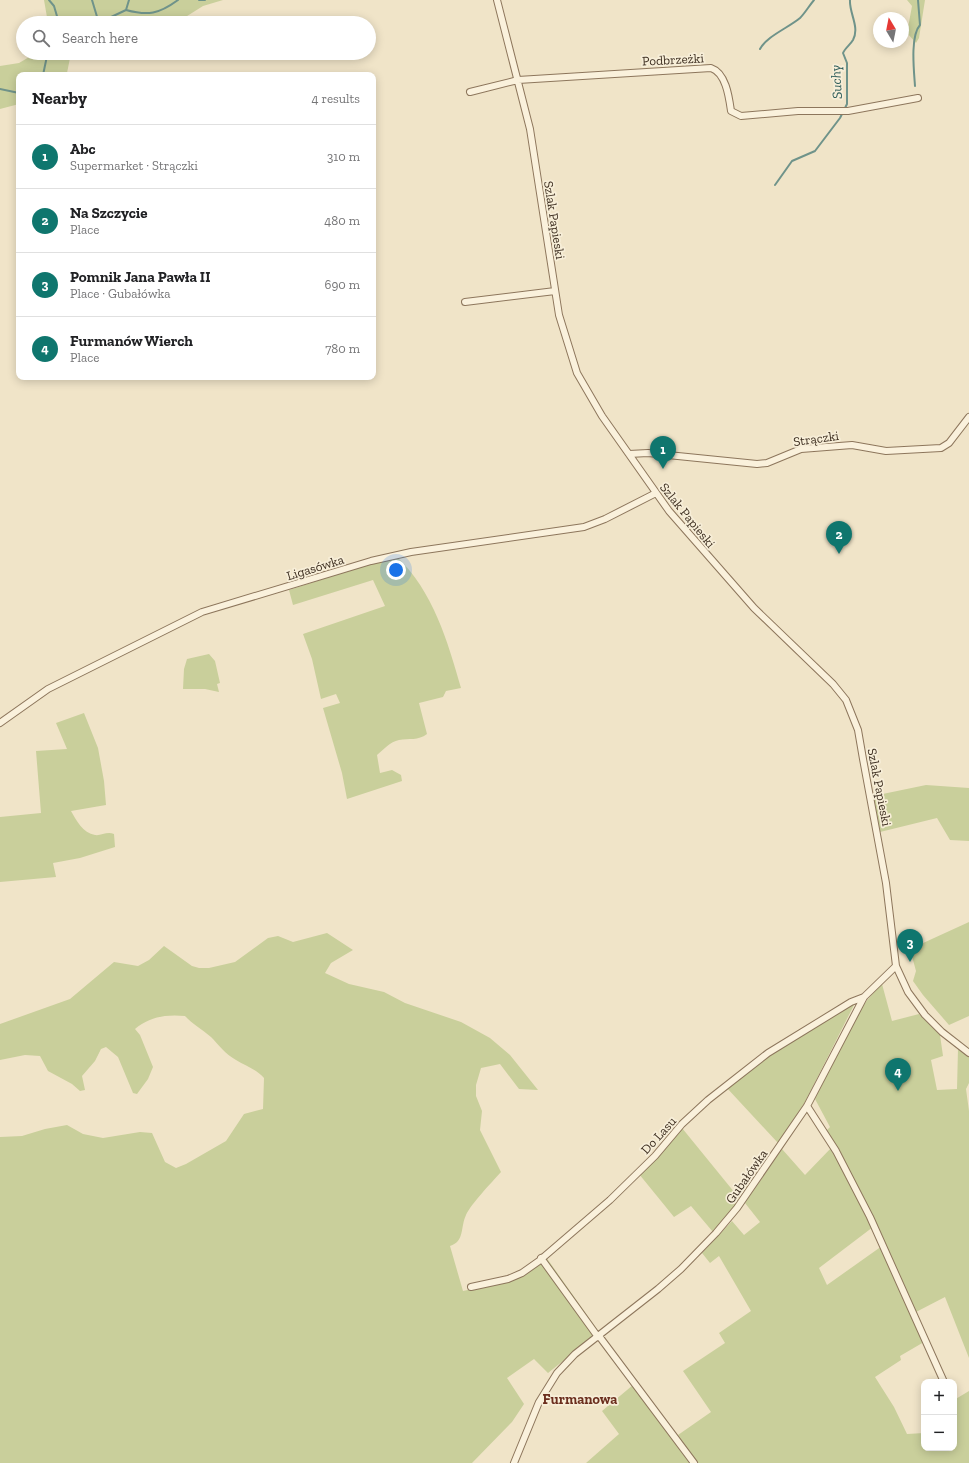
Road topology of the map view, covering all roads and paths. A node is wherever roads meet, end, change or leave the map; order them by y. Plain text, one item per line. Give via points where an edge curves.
1 (497, 0) edge
2 (518, 80) junction
3 (470, 92) dead end
4 (918, 98) dead end
5 (555, 291) junction
6 (465, 302) dead end
7 (969, 417) edge
8 (629, 454) junction
9 (656, 493) junction
10 (0, 723) edge
11 (896, 966) junction
12 (864, 997) junction
13 (969, 1053) edge
14 (807, 1106) junction
15 (541, 1258) junction
16 (471, 1287) dead end
17 (598, 1336) junction
18 (943, 1379) edge
19 (514, 1463) edge
20 (694, 1463) edge

1 - 2 street, Szlak Papieski
2 - 3 street, Podbrzeżki
2 - 4 street, Podbrzeżki via 711,68 720,74 731,111 741,116 798,111 848,111
2 - 5 street, Szlak Papieski via 530,129
5 - 6 street
5 - 8 street, Szlak Papieski via 560,321 577,373 602,416
7 - 8 street, Strączki via 949,443 930,450 886,451 852,445 801,449 767,463 756,464 648,452
8 - 9 street, Szlak Papieski
9 - 10 street, Ligasówka via 584,527 411,552 371,561 202,612 48,689
9 - 11 street, Szlak Papieski via 699,547 754,608 833,684 846,700 858,730 865,766 886,883
11 - 12 street, Gubałówka
11 - 13 street via 908,992 925,1015
12 - 14 street, Gubałówka
12 - 15 street, Do Lasu via 851,1002 768,1053 725,1086 682,1124 655,1156 610,1200
14 - 17 street, Gubałówka via 737,1208 716,1234 658,1289
14 - 18 street via 836,1151 870,1217
15 - 16 street, Do Lasu via 522,1273 508,1279
15 - 17 street
17 - 19 street, Gubałówka via 556,1373 539,1402
17 - 20 street

